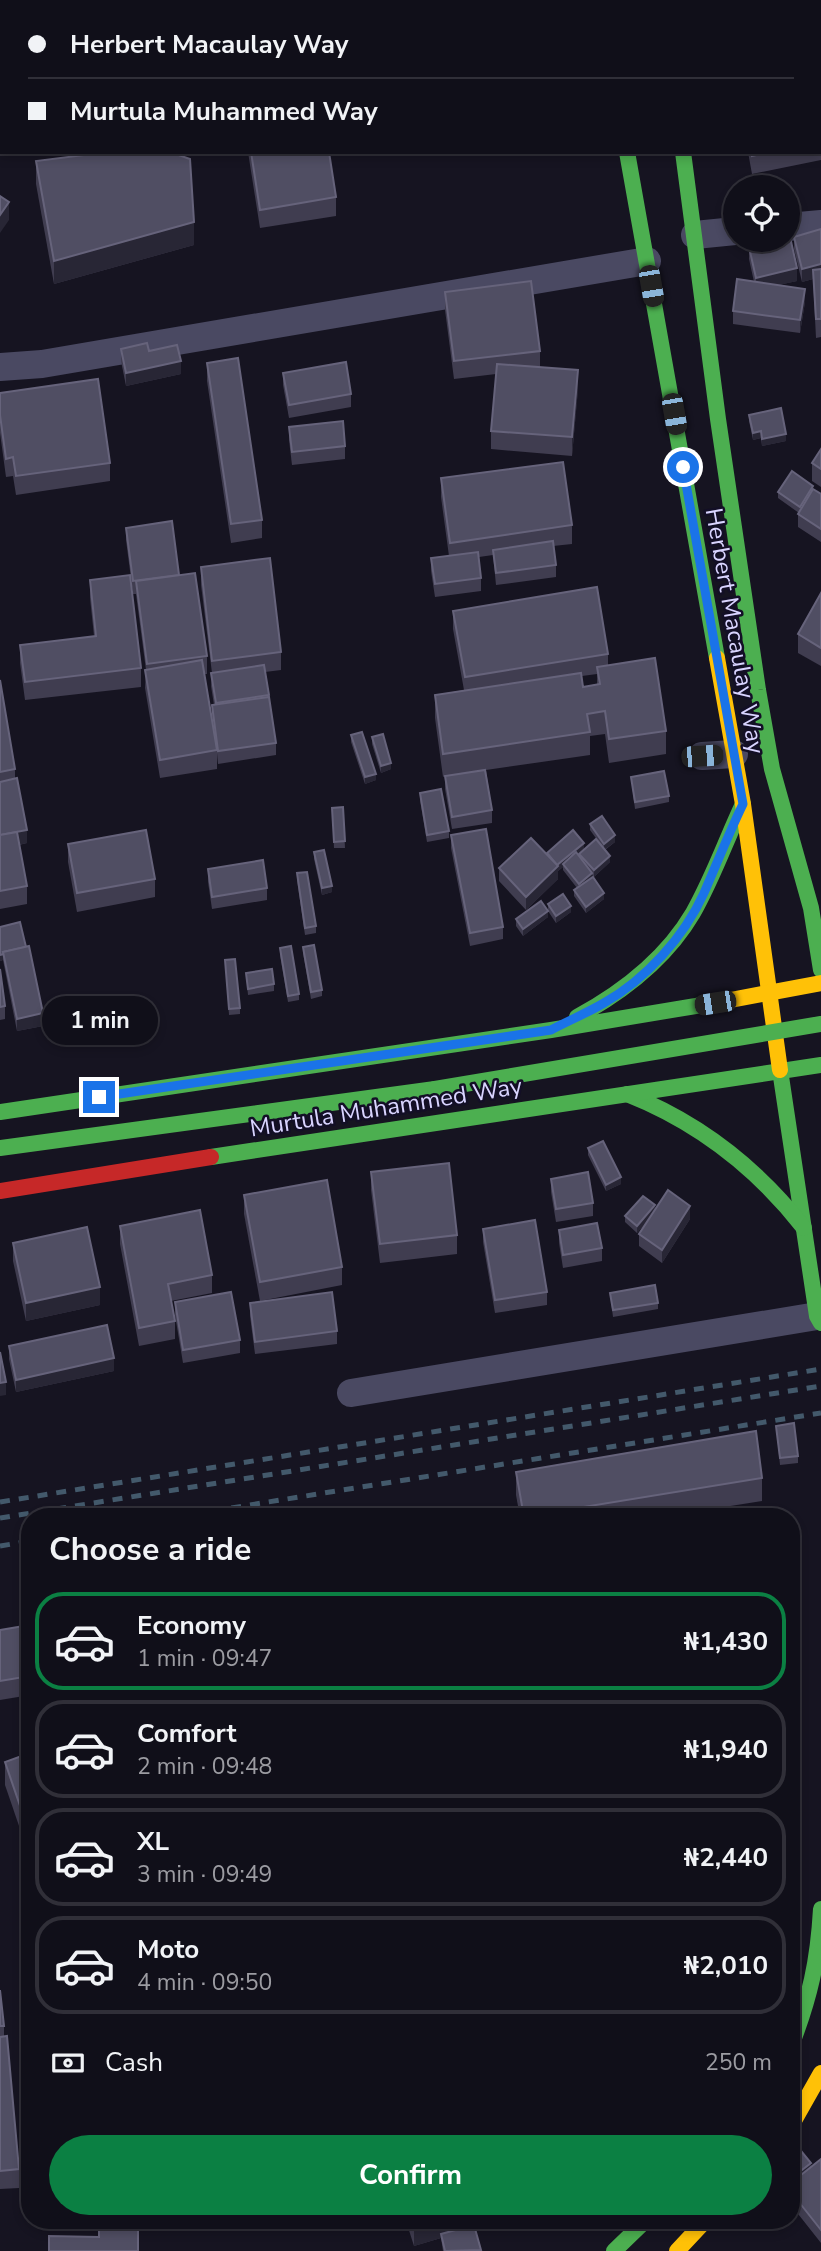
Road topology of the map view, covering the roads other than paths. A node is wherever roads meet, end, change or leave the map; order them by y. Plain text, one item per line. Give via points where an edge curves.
1 (627, 154) edge
2 (683, 154) edge
3 (821, 224) edge
4 (800, 226) edge
5 (723, 232) edge
6 (695, 235) junction
7 (647, 261) junction
8 (0, 367) edge
9 (734, 754) junction
10 (702, 756) dead end
11 (743, 804) junction
12 (796, 852) junction
13 (813, 861) dead end
14 (821, 970) edge
15 (821, 983) edge
16 (770, 994) junction
17 (821, 1024) edge
18 (551, 1030) junction
19 (821, 1065) edge
20 (780, 1073) junction
21 (627, 1094) junction
22 (0, 1112) edge
23 (0, 1148) edge
24 (0, 1191) edge
25 (804, 1229) junction
26 (819, 1320) edge
27 (351, 1393) dead end
28 (821, 1909) edge
29 (800, 2023) edge
30 (821, 2073) edge
31 (800, 2110) edge
32 (637, 2229) edge
33 (698, 2229) edge
34 (614, 2251) edge
35 (677, 2251) edge

1 - 7 main road, Herbert Macaulay Way
2 - 6 main road, Herbert Macaulay Way
3 - 4 street
5 - 6 street
6 - 12 main road, Herbert Macaulay Way via 758,690 772,769
7 - 8 street via 43,364
7 - 9 main road, Herbert Macaulay Way
9 - 10 street
9 - 11 main road, Herbert Macaulay Way
11 - 16 main road, Herbert Macaulay Way
11 - 18 main road via 703,895 679,934 648,970 605,1003
12 - 13 main road
12 - 14 main road, Herbert Macaulay Way
15 - 16 main road, Murtula Muhammed Way
16 - 18 main road, Murtula Muhammed Way
16 - 20 main road, Herbert Macaulay Way
17 - 23 main road, Murtula Muhammed Way, bridge via 435,1089
18 - 22 main road, Murtula Muhammed Way
19 - 20 main road, Murtula Muhammed Way
20 - 21 main road, Murtula Muhammed Way
20 - 25 main road, Herbert Macaulay Way
21 - 24 main road, Murtula Muhammed Way
21 - 25 main road via 656,1104 728,1152 771,1187
25 - 26 main road, Herbert Macaulay Way
26 - 27 street
28 - 29 main road via 808,2002
30 - 31 main road
32 - 34 main road
33 - 35 main road

